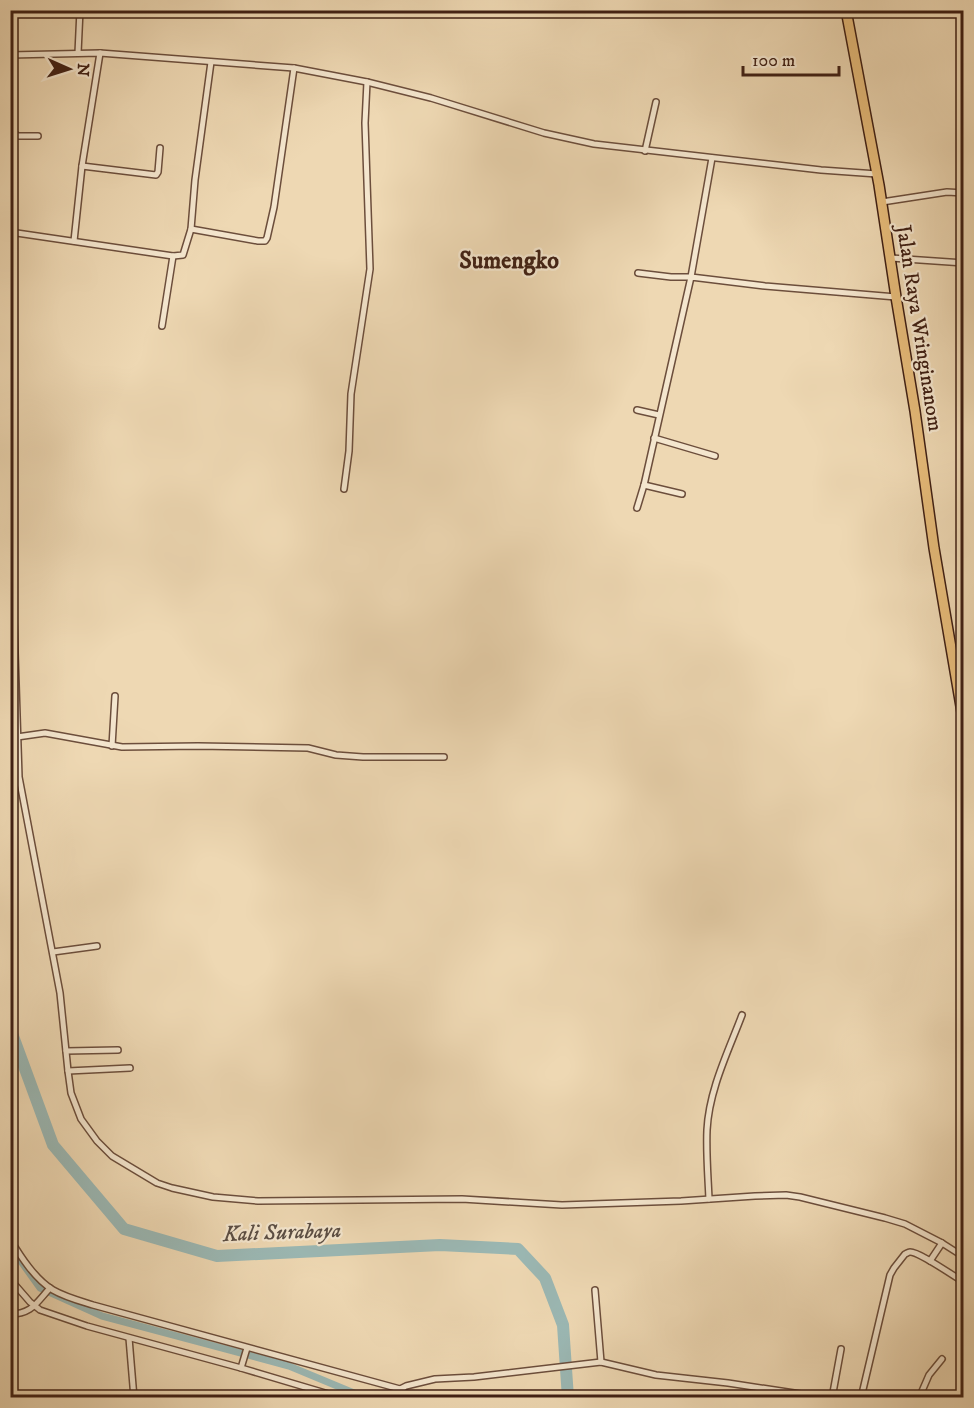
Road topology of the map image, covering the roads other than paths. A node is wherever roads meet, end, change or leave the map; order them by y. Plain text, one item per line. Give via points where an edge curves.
1 (80, 10) edge
2 (846, 10) edge
3 (78, 53) junction
4 (100, 53) junction
5 (10, 55) edge
6 (211, 62) junction
7 (294, 68) junction
8 (367, 82) junction
9 (656, 102) dead end
10 (10, 131) edge
11 (38, 136) dead end
12 (160, 148) dead end
13 (645, 151) junction
14 (712, 158) junction
15 (82, 166) junction
16 (877, 174) junction
17 (963, 193) edge
18 (882, 202) junction
19 (191, 229) junction
20 (10, 232) edge
21 (74, 241) junction
22 (173, 256) junction
23 (891, 258) junction
24 (963, 263) edge
25 (638, 273) dead end
26 (691, 277) junction
27 (896, 297) junction
28 (162, 326) dead end
29 (637, 410) dead end
30 (659, 415) junction
31 (654, 438) junction
32 (715, 456) dead end
33 (644, 485) junction
34 (344, 489) dead end
35 (682, 494) dead end
36 (637, 508) dead end
37 (10, 588) edge
38 (115, 696) dead end
39 (963, 724) edge
40 (17, 737) junction
41 (112, 746) junction
42 (444, 757) dead end
43 (97, 946) dead end
44 (53, 952) junction
45 (742, 1015) dead end
46 (118, 1050) dead end
47 (66, 1051) junction
48 (130, 1068) dead end
49 (68, 1071) junction
50 (709, 1199) junction
51 (10, 1239) edge
52 (942, 1243) junction
53 (963, 1257) edge
54 (930, 1261) junction
55 (10, 1279) edge
56 (963, 1282) edge
57 (49, 1289) junction
58 (595, 1290) dead end
59 (36, 1303) junction
60 (10, 1314) edge
61 (129, 1338) junction
62 (246, 1349) junction
63 (841, 1349) dead end
64 (942, 1359) dead end
65 (601, 1362) junction
66 (242, 1366) junction
67 (398, 1393) edge
68 (134, 1398) edge
69 (342, 1398) edge
70 (414, 1398) edge
71 (827, 1398) edge
72 (832, 1398) edge
73 (861, 1398) edge
74 (919, 1398) edge

1 - 3 street
2 - 16 main road, Jalan Raya Wringinanom
3 - 4 street
3 - 5 street
4 - 6 street
4 - 15 street
6 - 7 street
6 - 19 street
7 - 8 street
7 - 19 street via 267,238 258,241
8 - 13 street via 564,138
8 - 34 street via 370,269 351,394
9 - 13 street
10 - 11 street via 18,136
12 - 15 street via 156,175
13 - 14 street
14 - 16 street
14 - 26 street
15 - 21 street
16 - 18 main road, Jalan Raya Wringinanom
17 - 18 street
18 - 23 main road, Jalan Raya Wringinanom
19 - 22 street via 183,255
20 - 21 street
21 - 22 street
22 - 28 street
23 - 24 street
23 - 27 main road, Jalan Raya Wringinanom
25 - 26 street
26 - 27 street
26 - 30 street
27 - 39 main road, Jalan Raya Wringinanom
29 - 30 street
30 - 31 street
31 - 32 street
31 - 33 street
33 - 35 street
33 - 36 street
37 - 40 street
38 - 41 street
40 - 41 street via 45,733
40 - 44 street via 21,788
41 - 42 street via 308,748 363,757
43 - 44 street
44 - 47 street
45 - 50 street via 710,1107
46 - 47 street
47 - 49 street
48 - 49 street
49 - 50 street via 81,1119 112,1156 165,1186 204,1196 258,1201 462,1199 562,1205
50 - 52 street via 770,1195 809,1198 897,1221
51 - 57 street
52 - 53 street
52 - 54 street
54 - 56 street
54 - 73 street via 907,1253 891,1271
55 - 59 street
57 - 59 street
57 - 62 street
58 - 65 street
59 - 60 street via 28,1312
59 - 61 street via 40,1310
61 - 66 street
61 - 68 street
62 - 66 street
62 - 67 street
63 - 72 street
64 - 74 street via 929,1375
65 - 67 street via 435,1378 409,1384
65 - 71 street via 656,1375
66 - 69 street
67 - 70 street via 406,1392

